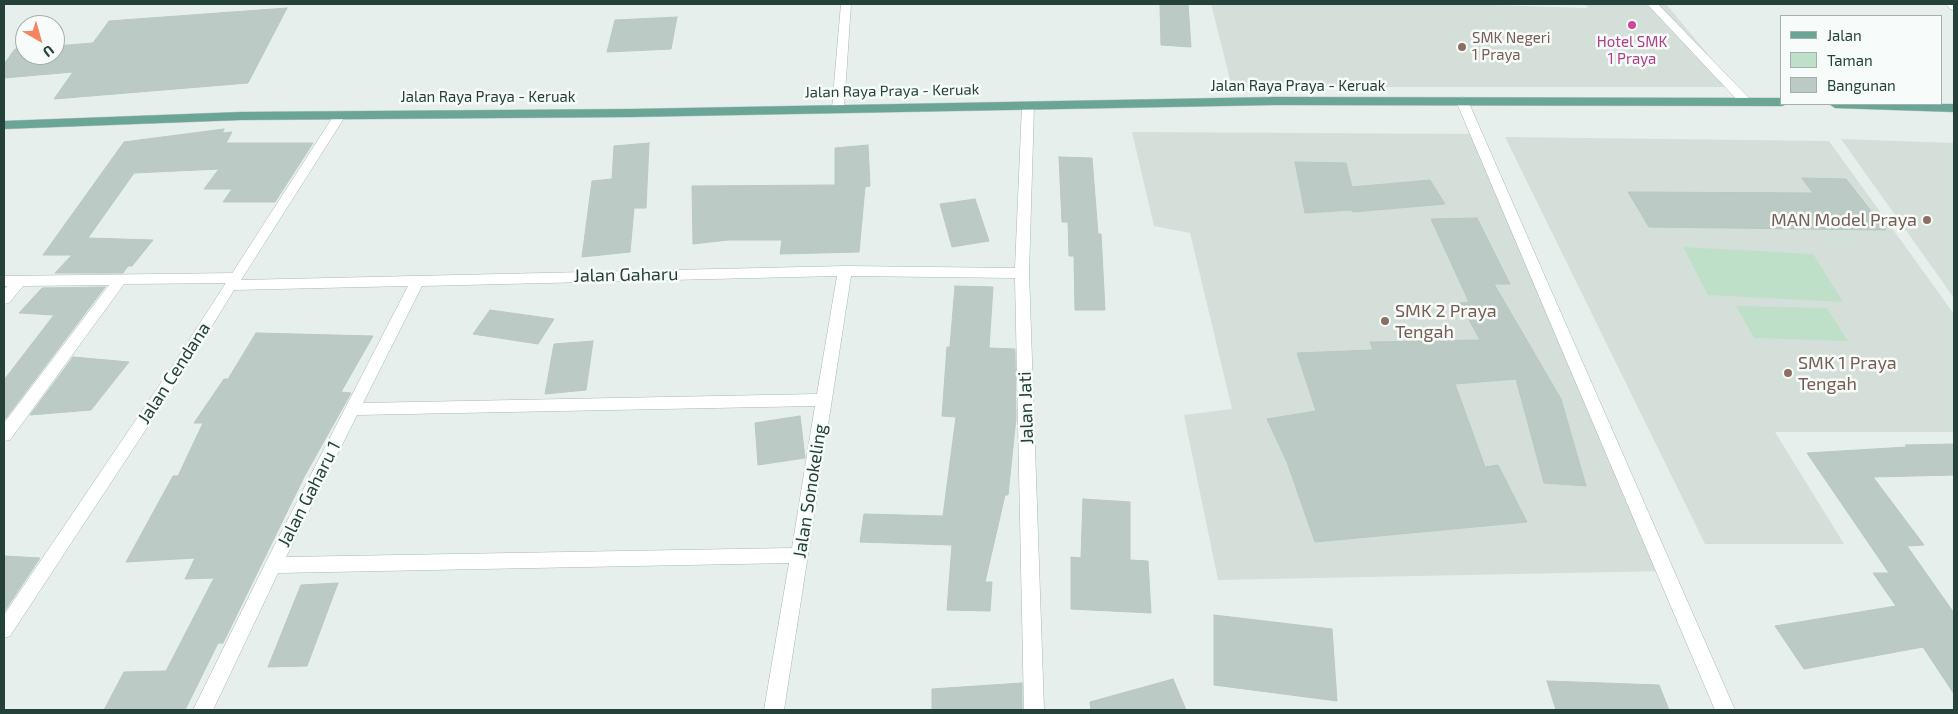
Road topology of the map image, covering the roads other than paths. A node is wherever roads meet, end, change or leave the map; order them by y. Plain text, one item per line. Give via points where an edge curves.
1 (846, 4) edge
2 (1652, 4) edge
3 (1951, 4) edge
4 (1954, 7) edge
5 (1462, 101) junction
6 (1745, 101) junction
7 (1780, 102) edge
8 (1865, 105) edge
9 (1028, 106) junction
10 (838, 108) junction
11 (1954, 108) edge
12 (340, 115) junction
13 (4, 125) edge
14 (845, 271) junction
15 (1022, 273) junction
16 (120, 280) junction
17 (418, 280) junction
18 (4, 281) edge
19 (19, 281) junction
20 (232, 281) junction
21 (4, 299) edge
22 (825, 400) junction
23 (352, 409) junction
24 (4, 435) edge
25 (800, 555) junction
26 (273, 565) junction
27 (4, 630) edge
28 (202, 710) edge
29 (774, 710) edge
30 (1034, 710) edge
31 (1725, 710) edge

1 - 10 street
2 - 6 street
3 - 4 street
5 - 6 main road, Jalan Raya Praya - Keruak
5 - 9 main road, Jalan Raya Praya - Keruak
5 - 31 street
6 - 7 main road, Jalan Raya Praya - Keruak
8 - 11 main road
9 - 10 main road, Jalan Raya Praya - Keruak
9 - 15 street, Jalan Jati
10 - 12 main road, Jalan Raya Praya - Keruak
12 - 13 main road, Jalan Raya Praya - Keruak
12 - 20 street, Jalan Cendana
14 - 15 street, Jalan Gaharu
14 - 17 street, Jalan Gaharu
14 - 22 street, Jalan Sonokeling
15 - 30 street, Jalan Jati
16 - 19 street, Jalan Gaharu
16 - 20 street, Jalan Gaharu
16 - 24 street
17 - 20 street, Jalan Gaharu
17 - 23 street, Jalan Gaharu 1
18 - 19 street, Jalan Gaharu
19 - 21 street
20 - 27 street, Jalan Cendana via 178,369
22 - 23 street
22 - 25 street, Jalan Sonokeling
23 - 26 street, Jalan Gaharu 1
25 - 26 street
25 - 29 street, Jalan Sonokeling
26 - 28 street, Jalan Gaharu 1

